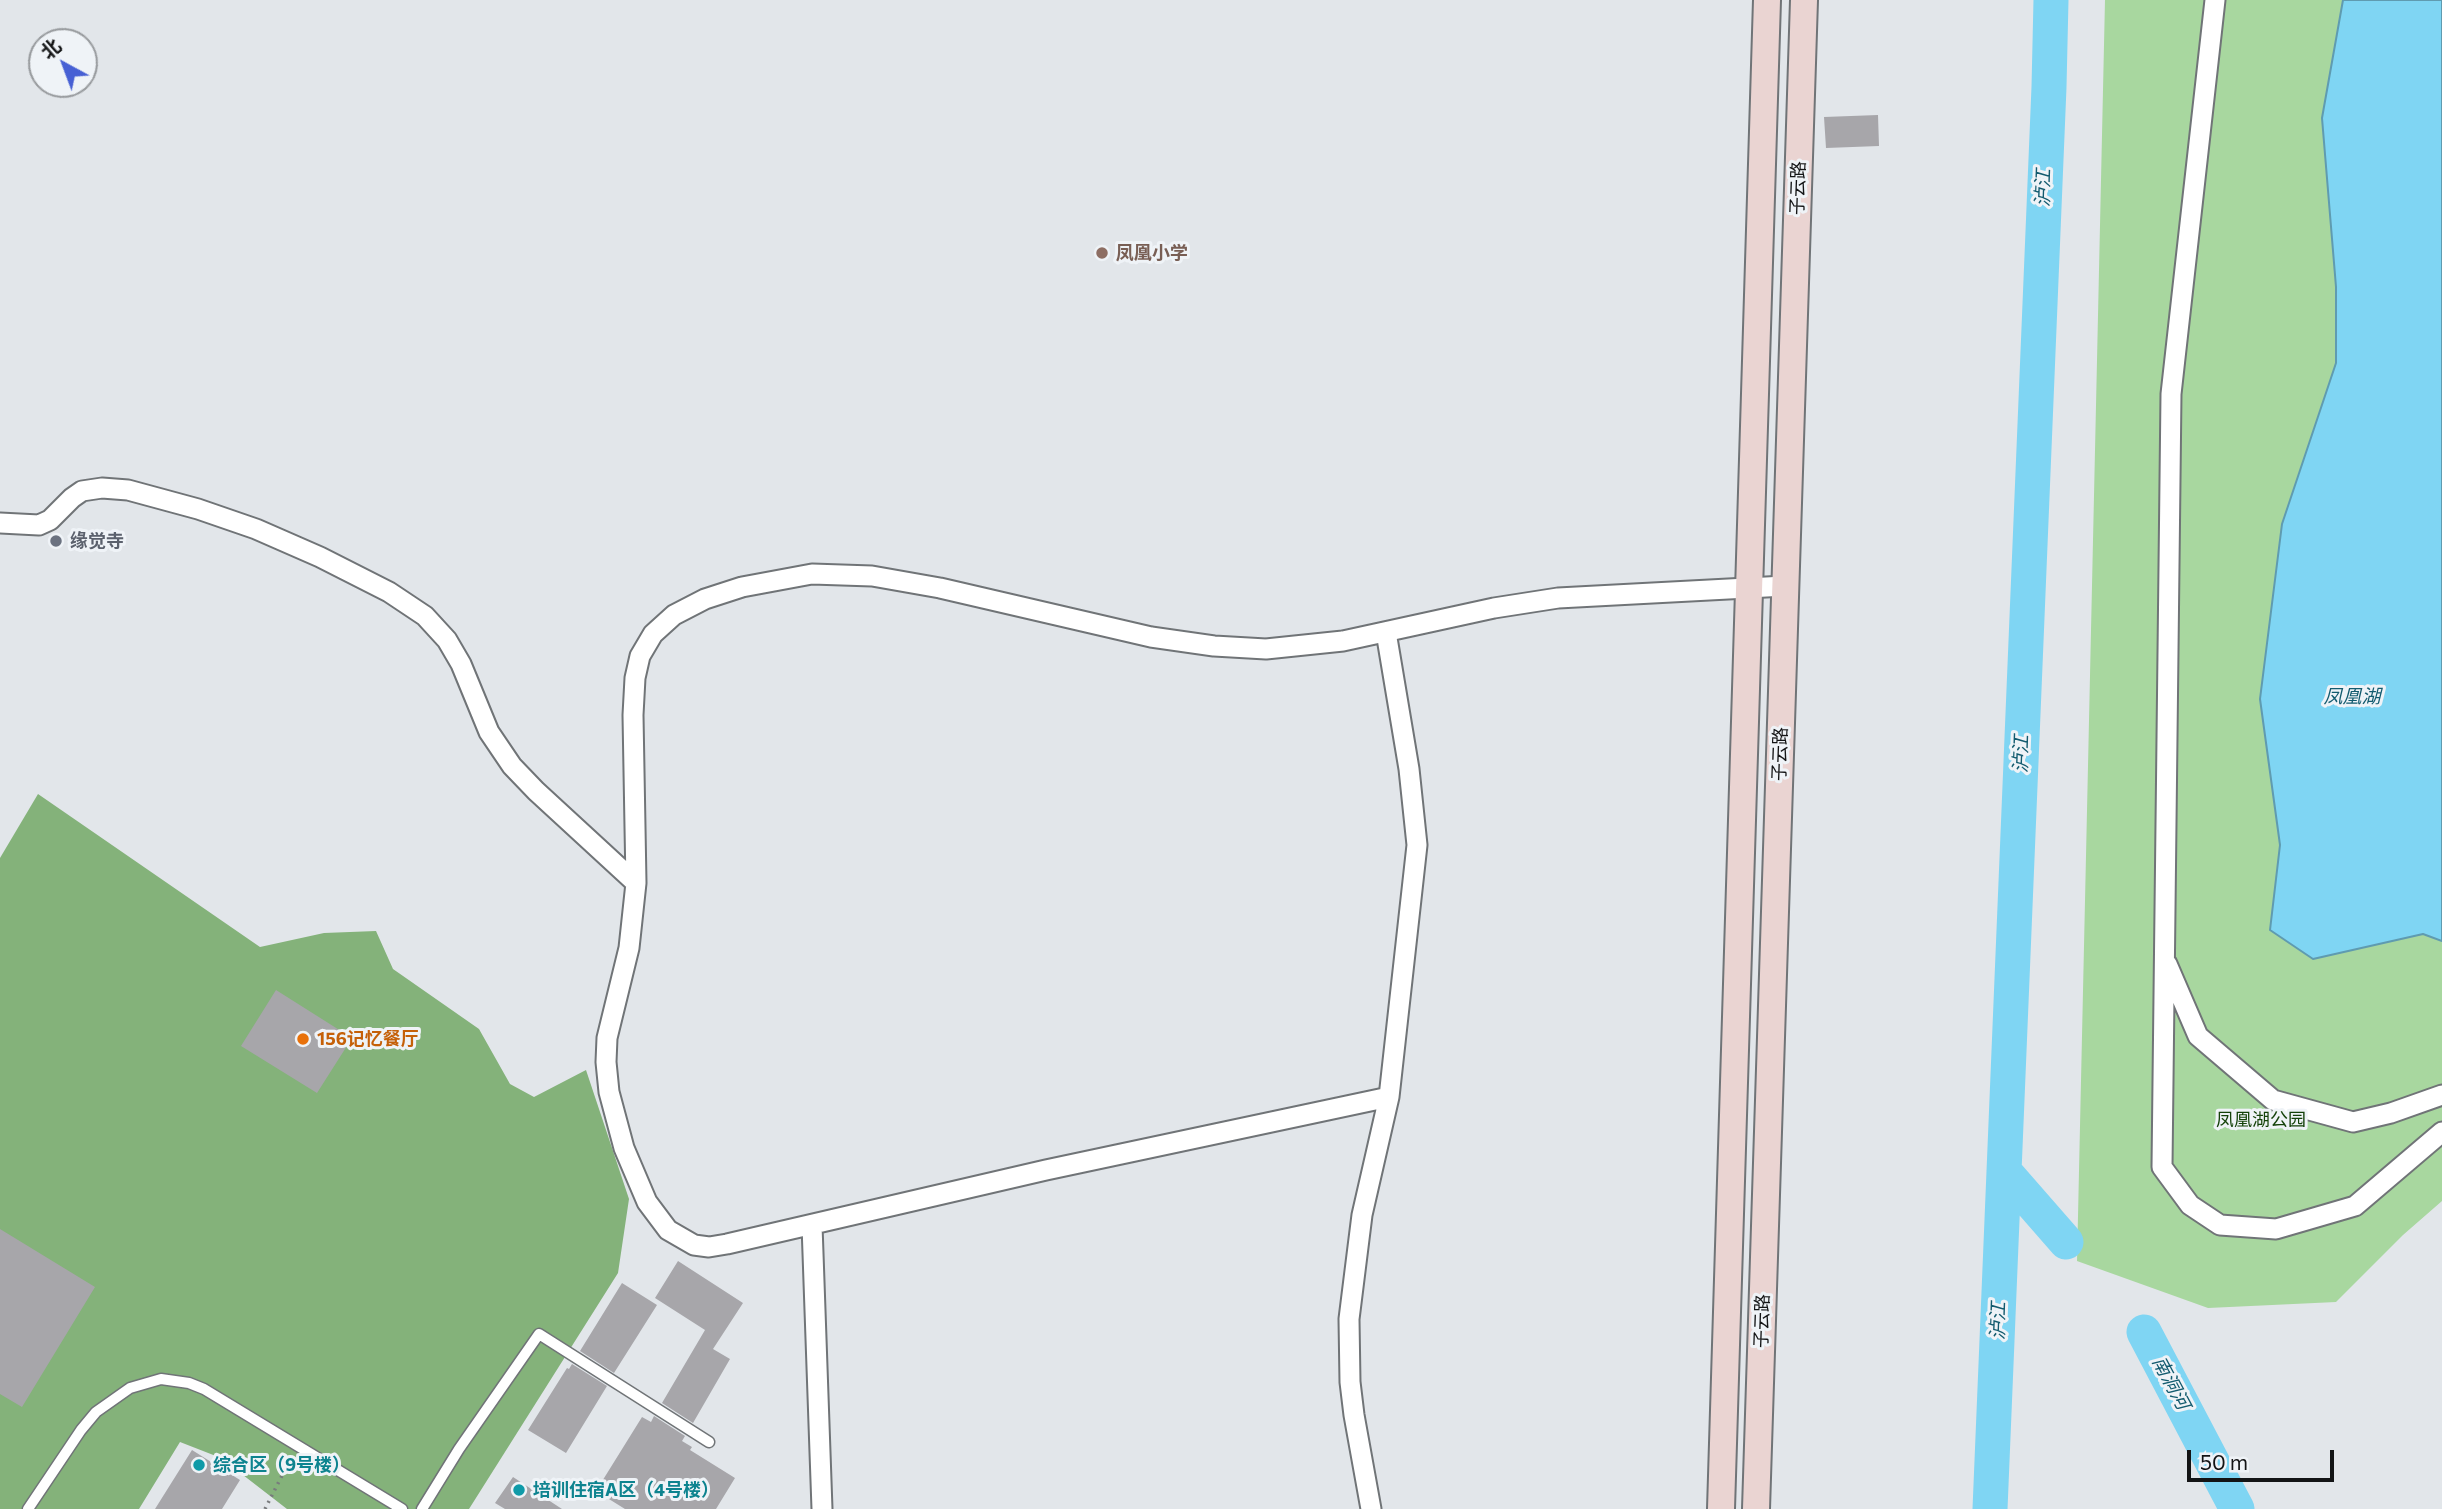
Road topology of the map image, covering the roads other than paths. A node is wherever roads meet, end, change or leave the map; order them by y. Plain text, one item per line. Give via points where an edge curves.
1 (1767, 0) edge
2 (1804, 0) edge
3 (2215, 0) edge
4 (0, 523) edge
5 (1785, 586) junction
6 (1749, 587) junction
7 (1386, 632) junction
8 (636, 883) junction
9 (2165, 960) junction
10 (2442, 1095) edge
11 (1389, 1097) junction
12 (2442, 1132) edge
13 (812, 1225) junction
14 (709, 1442) dead end
15 (28, 1509) edge
16 (402, 1509) edge
17 (422, 1509) edge
18 (821, 1509) edge
19 (1371, 1509) edge
20 (1721, 1509) edge
21 (1756, 1509) edge

1 - 6 main road, 子云路
2 - 5 main road, 子云路
3 - 9 street via 2171,394
4 - 8 street via 39,525 82,491 128,490 256,528 389,592 425,616 447,640 489,732 512,766
5 - 6 street
5 - 21 main road, 子云路
6 - 7 street via 1558,598
6 - 20 main road, 子云路
7 - 8 street via 1301,647 1214,646 1151,637 913,582 842,573 779,579 720,593 688,606 662,624 640,656 633,715
7 - 11 street via 1417,845
8 - 13 street via 629,948 609,1027 606,1062 616,1121 647,1202 668,1230 694,1245 727,1244
9 - 10 street via 2199,1036 2273,1100 2353,1122
9 - 12 street via 2162,1167 2190,1205 2220,1225 2276,1229 2355,1206
11 - 13 street
11 - 19 street via 1362,1215 1349,1319 1354,1415
13 - 18 street
14 - 17 lane via 539,1334
15 - 16 lane via 96,1412 147,1381 175,1380 204,1389

